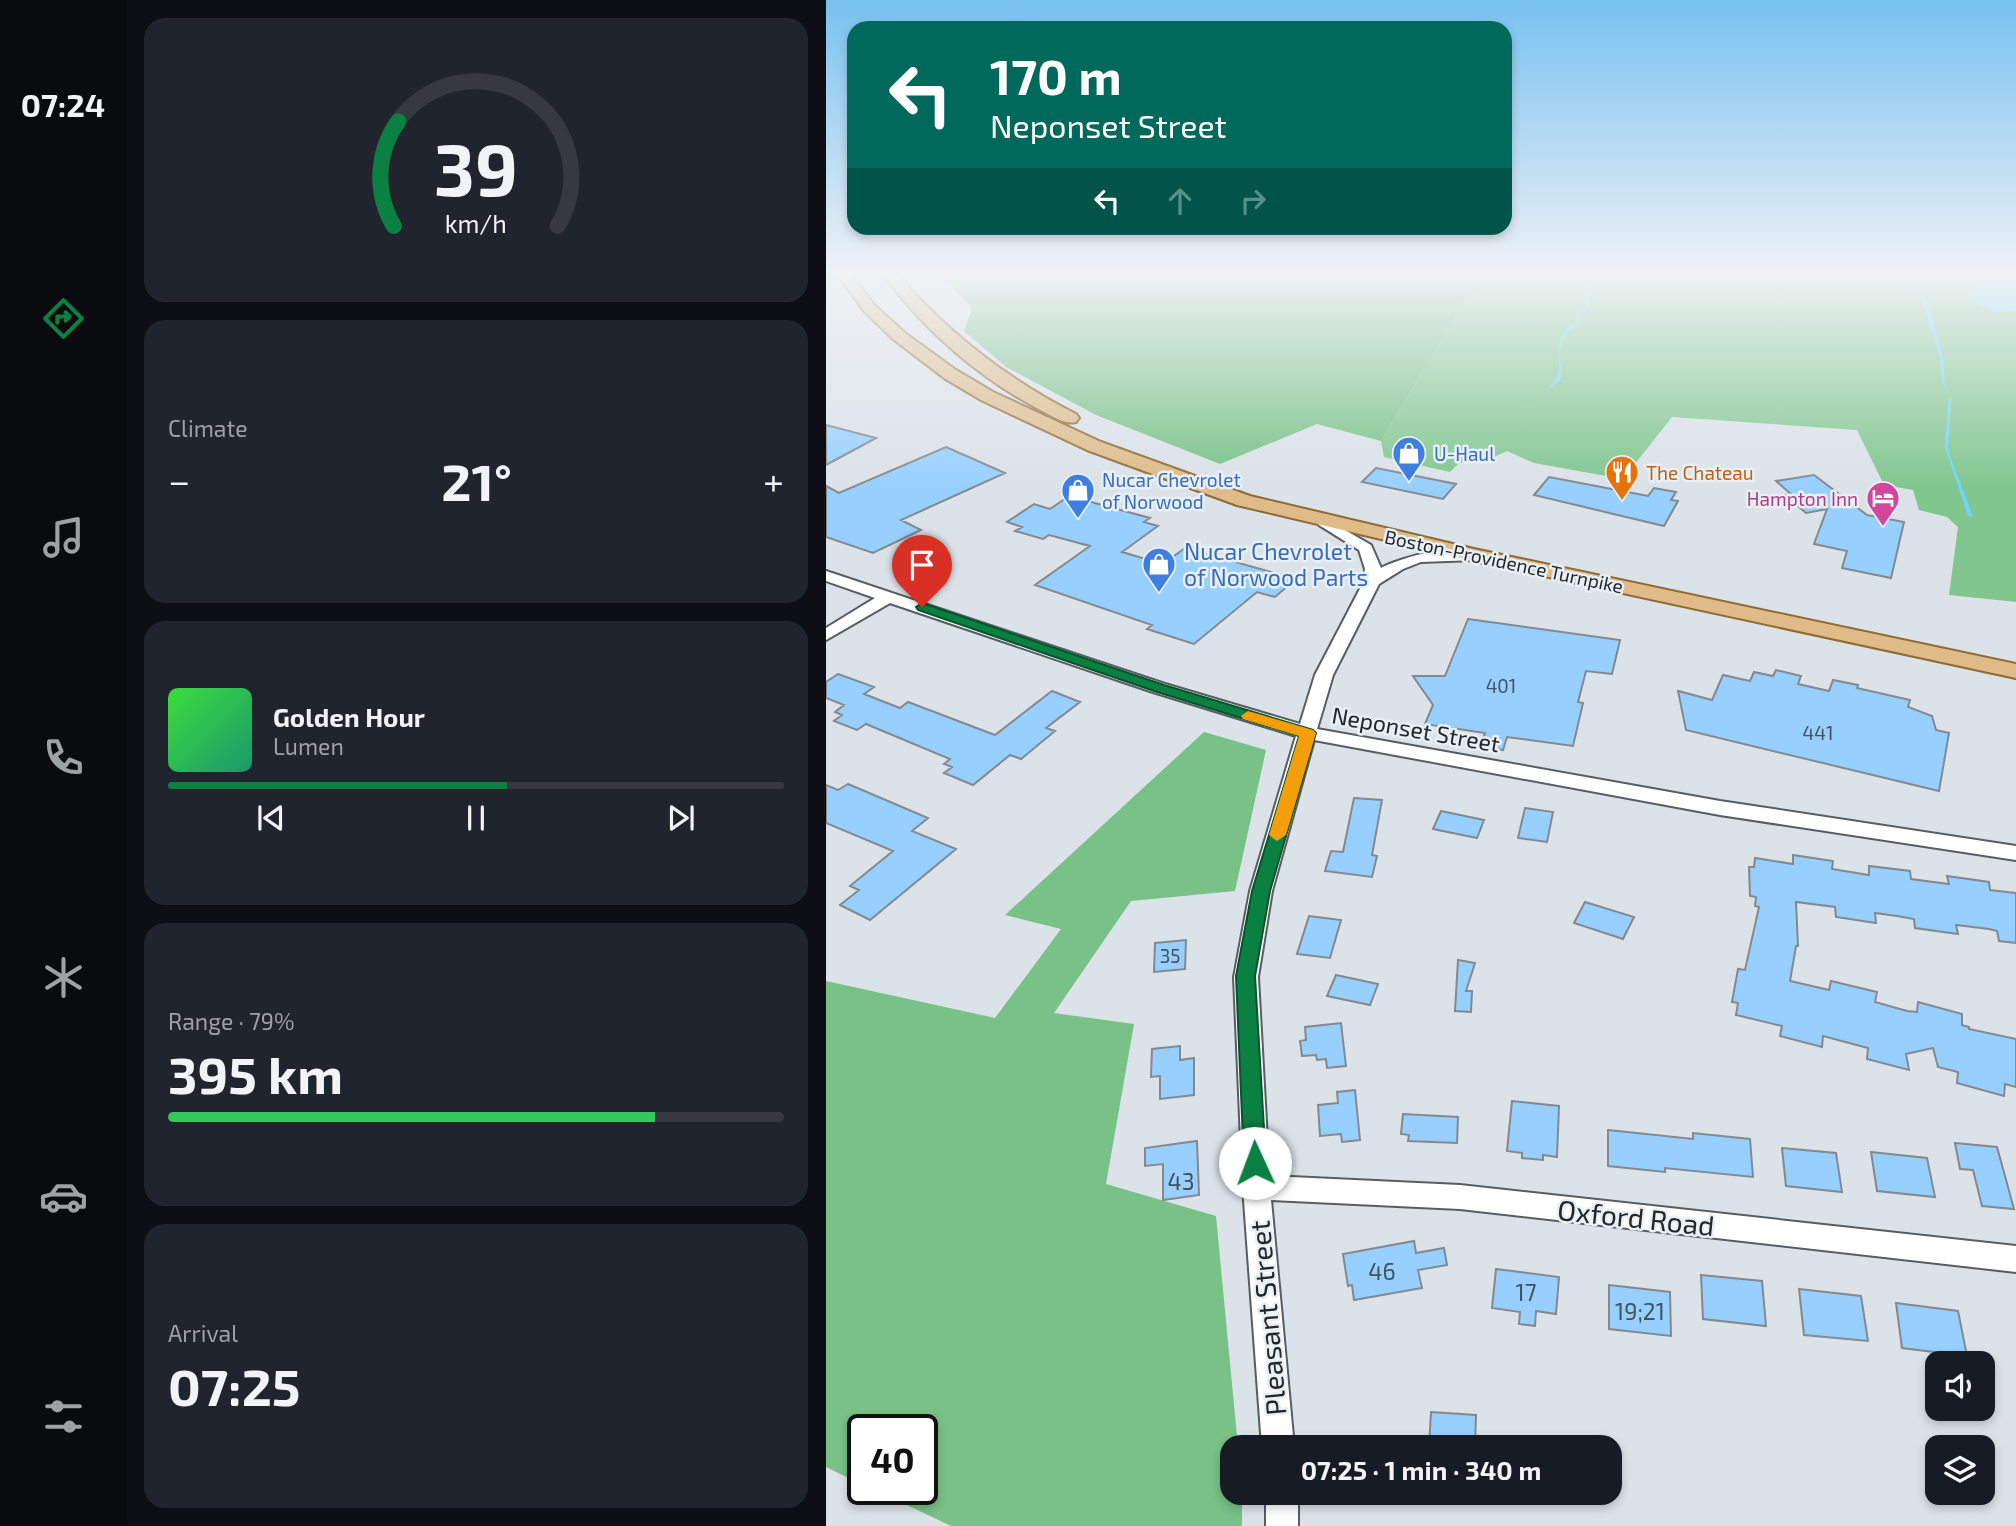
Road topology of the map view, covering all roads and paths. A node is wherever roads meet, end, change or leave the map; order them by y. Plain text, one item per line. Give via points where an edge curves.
1 (911, 346) edge
2 (956, 346) edge
3 (1324, 522) junction
4 (1474, 555) junction
5 (826, 576) edge
6 (1372, 581) junction
7 (888, 597) junction
8 (826, 635) edge
9 (2016, 657) edge
10 (2016, 671) edge
11 (1308, 733) junction
12 (2016, 853) edge
13 (1256, 1187) junction
14 (2016, 1259) edge
15 (1277, 1435) edge
16 (1282, 1505) edge
17 (1282, 1526) edge

1 - 3 main road, Boston-Providence Turnpike via 1031,418 1169,475
2 - 9 main road, Boston-Providence Turnpike via 1022,393 1097,431 1293,501 1395,527
3 - 4 main road, Boston-Providence Turnpike
3 - 6 street via 1366,548
4 - 6 street, Pleasant Street via 1409,559
4 - 10 main road, Boston-Providence Turnpike
5 - 7 street, Neponset Street
6 - 11 street, Pleasant Street via 1324,675
7 - 8 street
7 - 11 street, Neponset Street
11 - 12 street, Neponset Street via 1720,807
11 - 13 street, Pleasant Street via 1261,891 1246,976
13 - 14 street, Oxford Road via 1460,1197
13 - 15 street, Pleasant Street
16 - 17 street

